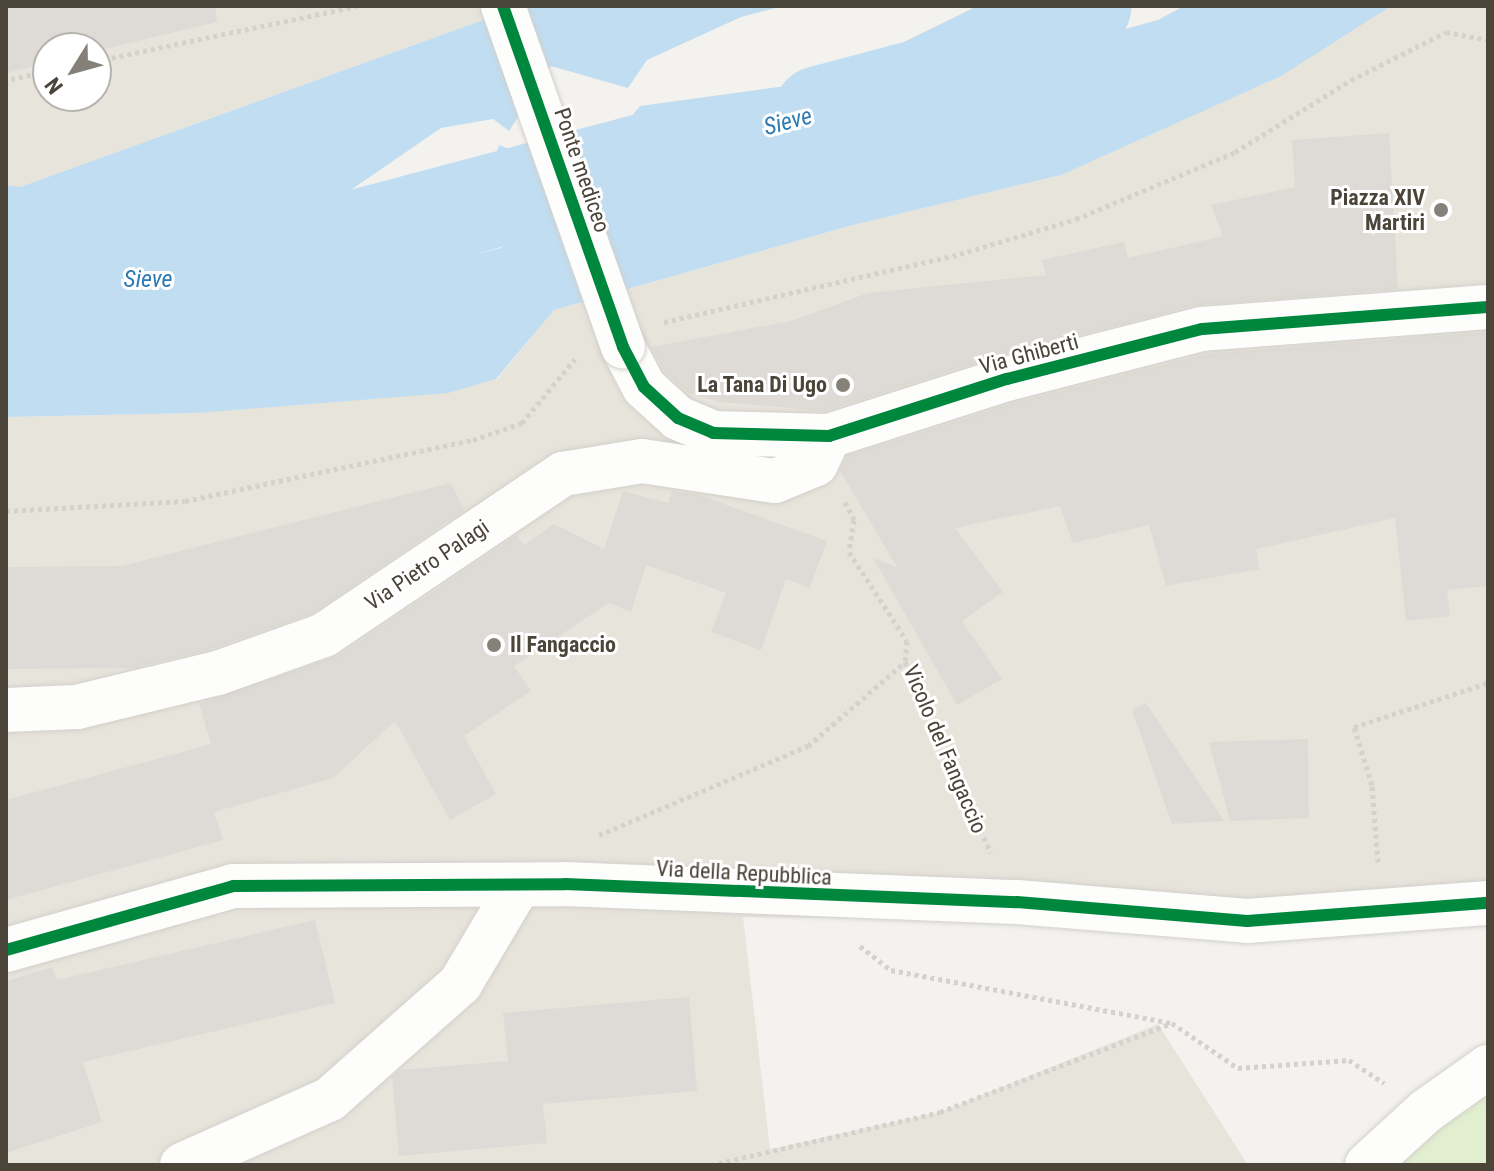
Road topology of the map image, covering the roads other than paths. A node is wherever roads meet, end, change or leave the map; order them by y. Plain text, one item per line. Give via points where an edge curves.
1 (503, 6) edge
2 (1488, 307) edge
3 (637, 336) joint
4 (822, 450) junction
5 (6, 710) edge
6 (519, 885) junction
7 (1488, 903) edge
8 (6, 950) edge
9 (1488, 1067) edge
10 (182, 1165) edge
11 (1367, 1165) edge

1 - 3 street, Ponte mediceo, bridge
2 - 4 street, Via Ghiberti via 1202,329 1007,379
3 - 4 street, Via Ghiberti via 644,387 678,418 713,433
4 - 5 street, Via Pietro Palagi via 775,481 642,461 563,474 324,635 218,673 77,707
6 - 7 street, Via della Repubblica via 1017,902 1247,921
6 - 8 street, Via della Repubblica via 233,886
6 - 10 street via 460,984 330,1099
9 - 11 street via 1426,1111

